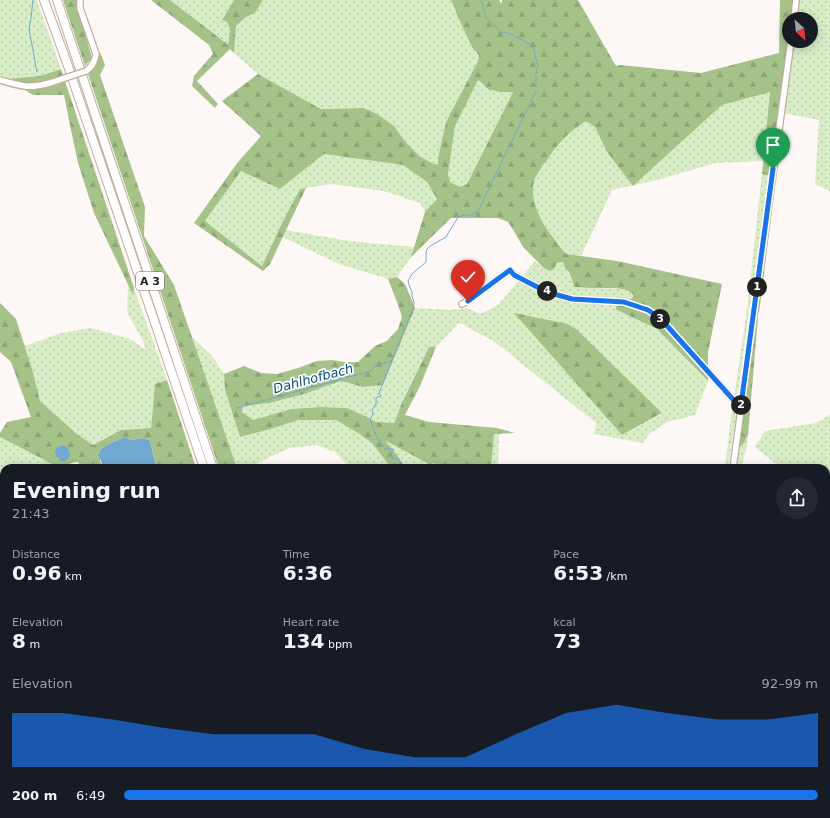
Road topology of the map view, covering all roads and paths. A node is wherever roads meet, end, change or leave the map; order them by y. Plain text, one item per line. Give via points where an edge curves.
1 (44, 0) edge
2 (57, 0) edge
3 (80, 0) edge
4 (796, 0) edge
5 (795, 12) edge
6 (789, 48) edge
7 (0, 80) edge
8 (462, 304) dead end
9 (741, 405) junction
10 (203, 464) edge
11 (212, 464) edge
12 (733, 464) edge

1 - 10 highway, A 3
2 - 11 highway, A 3
3 - 7 street, bridge via 80,8 96,54 92,66 86,71 41,86 22,86
4 - 5 street
6 - 9 street
8 - 9 street via 510,270 514,275 560,296 624,302 648,310 660,318 738,405
9 - 12 street

